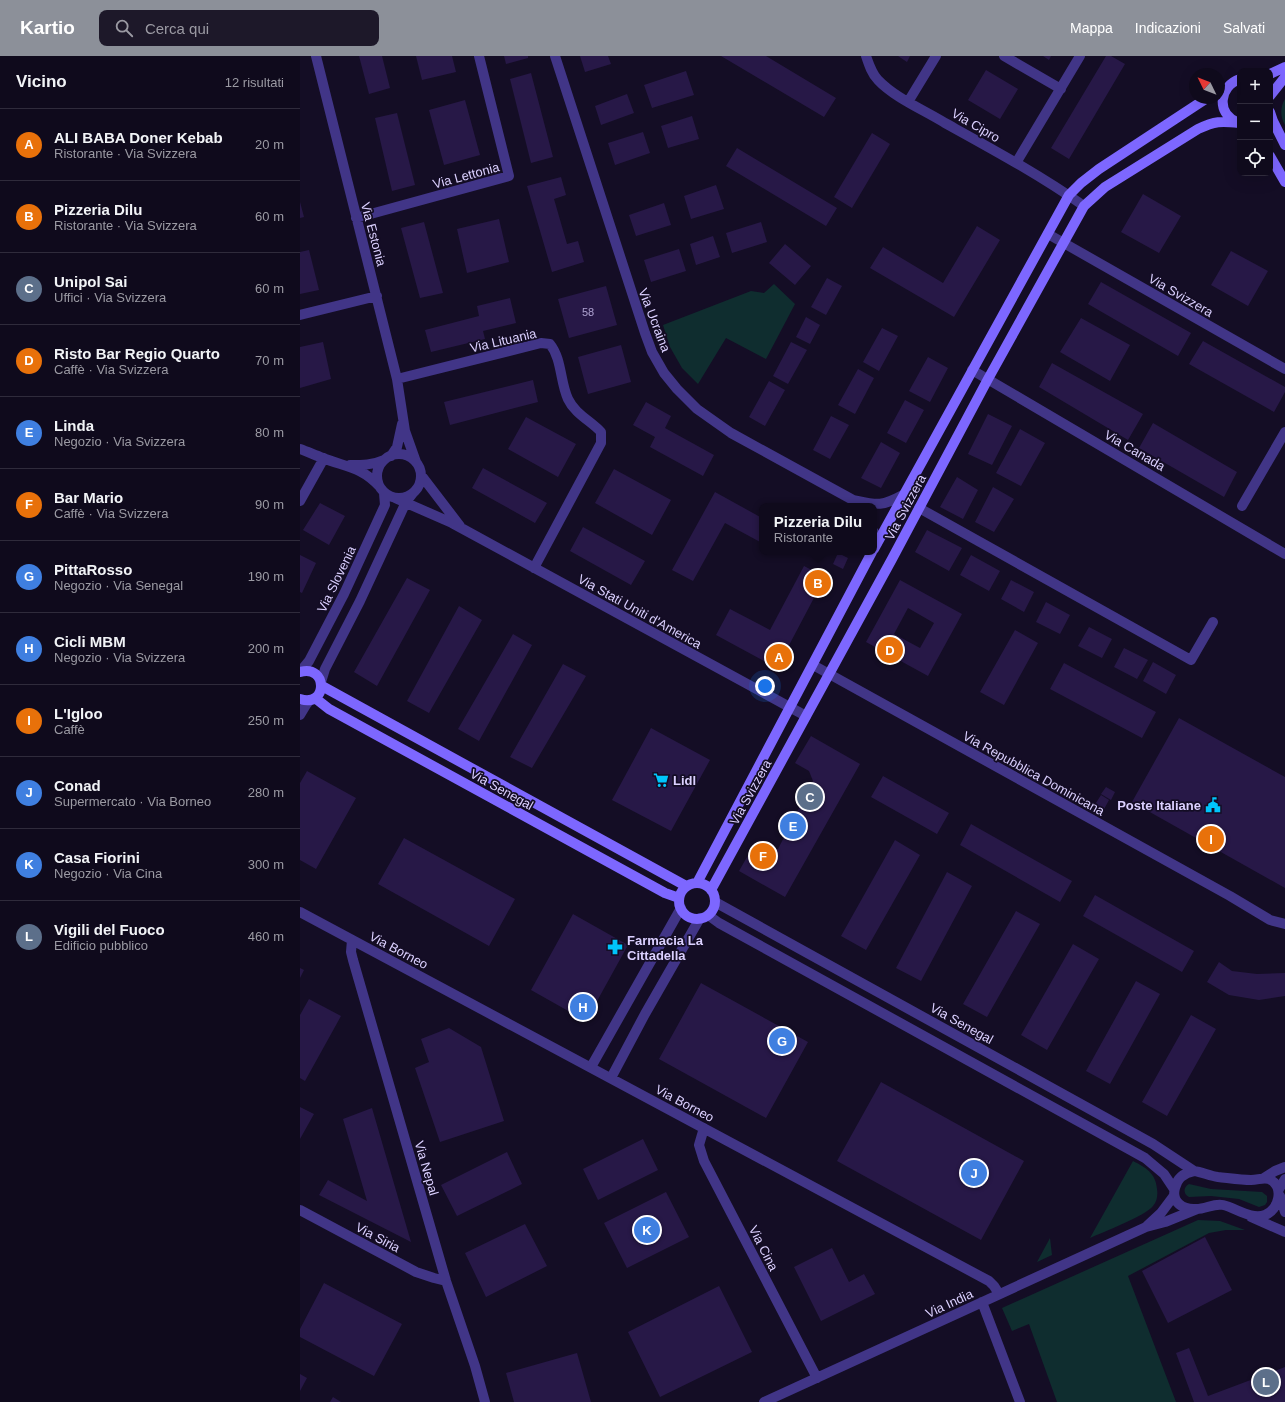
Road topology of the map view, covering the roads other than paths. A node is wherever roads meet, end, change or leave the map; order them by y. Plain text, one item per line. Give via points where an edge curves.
1 (316, 56) edge
2 (479, 56) edge
3 (555, 56) edge
4 (866, 56) edge
5 (936, 56) edge
6 (1004, 56) edge
7 (1080, 56) edge
8 (1285, 67) edge
9 (1273, 73) edge
10 (1285, 77) edge
11 (1237, 80) edge
12 (1225, 88) edge
13 (1061, 89) junction
14 (1273, 92) edge
15 (908, 102) junction
16 (1198, 104) edge
17 (1223, 104) edge
18 (1273, 121) edge
19 (1237, 122) edge
20 (1237, 123) edge
21 (1285, 145) edge
22 (1273, 161) edge
23 (1016, 163) junction
24 (1285, 182) edge
25 (1069, 195) junction
26 (1084, 206) junction
27 (356, 218) junction
28 (1048, 234) junction
29 (1064, 243) junction
30 (377, 296) junction
31 (300, 315) edge
32 (972, 370) junction
33 (1285, 370) edge
34 (397, 379) junction
35 (988, 379) junction
36 (404, 418) junction
37 (1285, 432) edge
38 (300, 449) edge
39 (324, 458) junction
40 (387, 458) junction
41 (416, 462) junction
42 (348, 465) junction
43 (421, 475) junction
44 (382, 491) junction
45 (413, 493) junction
46 (903, 495) junction
47 (395, 498) junction
48 (300, 501) edge
49 (856, 503) edge
50 (877, 504) edge
51 (408, 506) junction
52 (1242, 506) dead end
53 (919, 508) junction
54 (462, 529) junction
55 (877, 543) edge
56 (1285, 554) edge
57 (870, 555) edge
58 (534, 568) junction
59 (1214, 622) dead end
60 (813, 665) junction
61 (300, 672) edge
62 (829, 674) junction
63 (321, 684) junction
64 (308, 699) edge
65 (790, 707) junction
66 (300, 715) edge
67 (806, 716) junction
68 (697, 883) junction
69 (686, 886) junction
70 (711, 890) junction
71 (715, 902) junction
72 (680, 903) junction
73 (300, 912) edge
74 (704, 916) junction
75 (1285, 924) edge
76 (352, 940) junction
77 (591, 1067) junction
78 (611, 1078) junction
79 (704, 1128) junction
80 (1285, 1167) edge
81 (1194, 1171) junction
82 (1264, 1178) junction
83 (1285, 1179) edge
84 (1174, 1193) junction
85 (1279, 1193) junction
86 (1197, 1209) junction
87 (300, 1210) edge
88 (1285, 1212) edge
89 (1243, 1213) junction
90 (1146, 1227) junction
91 (1285, 1232) edge
92 (446, 1281) junction
93 (999, 1294) junction
94 (982, 1302) junction
95 (816, 1378) junction
96 (485, 1402) edge
97 (764, 1402) edge
98 (1020, 1402) edge

1 - 27 street, Via Estonia
2 - 27 street, Via Lettonia via 510,176
3 - 49 street, Via Ucraina via 644,333 664,373 690,402 709,418
4 - 15 street, Via Cipro via 878,80
5 - 15 street
6 - 13 street
7 - 13 street
8 - 9 main road
10 - 14 main road
11 - 12 main road
13 - 23 street
15 - 23 street, Via Cipro
16 - 25 main road, Via Svizzera via 1099,169
17 - 19 main road via 1227,115
18 - 21 main road
20 - 26 main road, Via Svizzera via 1222,121 1198,129 1105,187
22 - 24 main road
23 - 25 street, Via Cipro
25 - 26 street, Via Cipro
25 - 28 main road, Via Svizzera
26 - 29 main road, Via Svizzera
27 - 30 street, Via Estonia
28 - 29 street, Via Svizzera
28 - 32 main road, Via Svizzera
29 - 33 street, Via Svizzera
29 - 35 main road, Via Svizzera
30 - 31 street
30 - 34 street, Via Estonia
32 - 35 street, Via Canada
32 - 46 main road, Via Svizzera
34 - 36 street, Via Estonia
34 - 58 street, Via Lituania via 541,343 550,344 555,350 568,400 582,417 601,432 602,438
35 - 53 main road, Via Svizzera
35 - 56 street, Via Canada
36 - 40 street, Via Estonia via 397,447
36 - 41 street, Via Estonia via 404,431
37 - 52 street
38 - 39 street
39 - 42 street
39 - 48 street
40 - 41 street via 398,454
40 - 42 street via 375,464
40 - 44 street via 379,466 377,474 377,482
41 - 43 street
42 - 44 street via 372,478
43 - 45 street via 421,482
43 - 54 street, Via Stati Uniti d'America
44 - 47 street
44 - 61 street, Via Slovenia via 385,506 344,594 309,661
45 - 47 street via 407,497
45 - 51 street
46 - 50 street, Via Ucraina via 888,503
46 - 55 main road, Via Svizzera
47 - 51 street, Via Stati Uniti d'America
51 - 54 street, Via Stati Uniti d'America
51 - 63 street via 325,669
53 - 59 street via 1190,660
53 - 62 main road, Via Svizzera
54 - 58 street, Via Stati Uniti d'America
57 - 60 main road, Via Svizzera
58 - 65 street, Via Stati Uniti d'America
60 - 62 street, Via Repubblica Dominicana
60 - 65 main road, Via Svizzera
61 - 63 main road, Via Senegal via 313,672 320,678
62 - 67 main road, Via Svizzera
62 - 75 street, Via Repubblica Dominicana via 1270,920
63 - 64 main road via 320,693
63 - 69 main road, Via Senegal
64 - 66 street
64 - 72 main road, Via Senegal via 666,893
65 - 67 street, Via Stati Uniti d'America
65 - 68 main road, Via Svizzera
67 - 70 main road, Via Svizzera
68 - 69 main road
68 - 70 main road
69 - 72 main road via 681,894
70 - 71 main road
71 - 74 main road via 714,907
71 - 81 street, Via Senegal via 1153,1144
72 - 74 main road via 689,916
72 - 77 street
73 - 76 street, Via Borneo
74 - 78 street via 645,1014
74 - 84 street via 1145,1158 1164,1174
76 - 77 street, Via Borneo
76 - 92 street, Via Nepal via 353,960
77 - 78 street, Via Borneo
78 - 79 street, Via Borneo
79 - 93 street, Via Borneo via 989,1281
79 - 95 street, Via Cina via 698,1145 702,1157
80 - 82 street
81 - 82 street, Via Senegal via 1217,1177 1252,1180
81 - 84 street, Via India via 1185,1173 1176,1182
82 - 85 street via 1275,1183
83 - 85 street
84 - 86 street via 1177,1203 1186,1208
84 - 90 street, Via India via 1161,1213
85 - 88 street
85 - 89 street via 1270,1212 1264,1215
86 - 89 street, Via India via 1223,1205
86 - 90 street, Via India
87 - 92 street, Via Siria via 416,1272
89 - 91 street
90 - 93 street, Via India
92 - 96 street, Via Nepal
93 - 94 street, Via India
94 - 95 street, Via India
94 - 98 street
95 - 97 street, Via India

